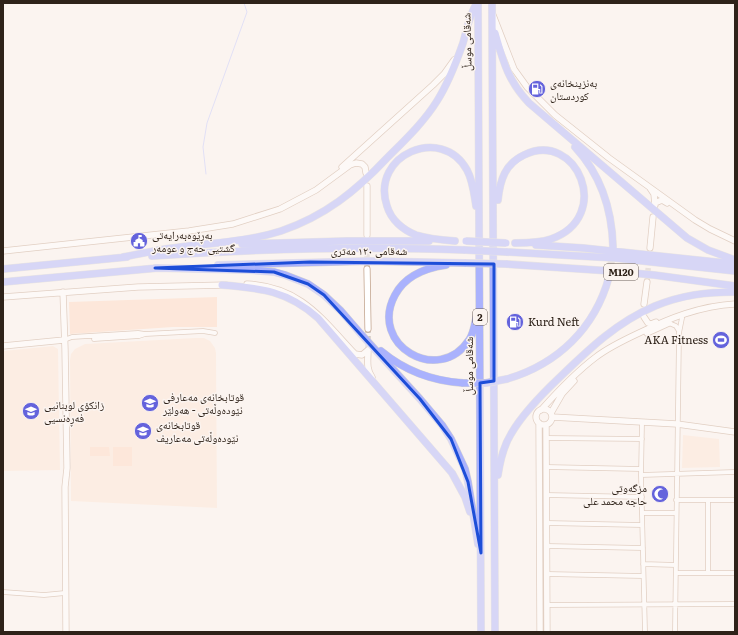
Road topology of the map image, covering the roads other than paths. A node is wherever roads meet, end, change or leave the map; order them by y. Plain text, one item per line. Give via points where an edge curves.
1 (477, 3) edge
2 (492, 3) edge
3 (492, 13) junction
4 (493, 22) junction
5 (463, 42) junction
6 (548, 120) junction
7 (366, 173) dead end
8 (323, 185) junction
9 (367, 186) dead end
10 (650, 188) junction
11 (653, 217) dead end
12 (480, 234) junction
13 (494, 234) junction
14 (367, 235) dead end
15 (455, 241) junction
16 (735, 241) edge
17 (515, 243) junction
18 (735, 244) edge
19 (198, 245) junction
20 (613, 246) tunnel mouth
21 (650, 248) dead end
22 (3, 251) edge
23 (123, 257) junction
24 (735, 260) edge
25 (466, 263) junction
26 (735, 264) edge
27 (155, 268) junction
28 (3, 269) edge
29 (367, 269) tunnel mouth
30 (735, 271) edge
31 (609, 277) tunnel mouth
32 (3, 282) edge
33 (647, 282) tunnel mouth
34 (222, 285) junction
35 (735, 286) edge
36 (63, 292) junction
37 (735, 292) edge
38 (3, 297) edge
39 (480, 303) junction
40 (644, 304) dead end
41 (735, 304) edge
42 (735, 308) edge
43 (644, 317) dead end
44 (682, 318) junction
45 (351, 321) junction
46 (660, 323) junction
47 (669, 323) junction
48 (368, 329) tunnel mouth
49 (215, 333) dead end
50 (679, 333) junction
51 (65, 341) junction
52 (3, 346) edge
53 (385, 394) junction
54 (541, 410) junction
55 (551, 415) junction
56 (642, 422) junction
57 (539, 423) junction
58 (677, 424) junction
59 (546, 425) junction
60 (735, 432) edge
61 (546, 438) junction
62 (642, 439) junction
63 (546, 467) junction
64 (641, 469) junction
65 (735, 472) edge
66 (677, 474) junction
67 (641, 475) junction
68 (546, 495) junction
69 (642, 497) junction
70 (676, 500) junction
71 (708, 500) junction
72 (735, 500) edge
73 (676, 512) junction
74 (642, 513) junction
75 (547, 523) junction
76 (495, 525) junction
77 (642, 525) junction
78 (476, 533) junction
79 (540, 537) junction
80 (547, 537) junction
81 (547, 546) junction
82 (642, 548) junction
83 (481, 553) junction
84 (643, 564) junction
85 (676, 565) junction
86 (676, 573) junction
87 (708, 573) junction
88 (735, 573) edge
89 (547, 574) junction
90 (643, 576) junction
91 (3, 592) edge
92 (65, 593) junction
93 (644, 604) junction
94 (675, 604) junction
95 (735, 604) edge
96 (547, 605) junction
97 (66, 632) edge
98 (481, 632) edge
99 (495, 632) edge
100 (540, 632) edge
101 (547, 632) edge
102 (645, 632) edge
103 (675, 632) edge

1 - 5 highway
1 - 12 highway, شەقامی موسڵ / 2
2 - 3 highway, 2
3 - 4 highway, 2
3 - 10 street via 514,69 527,87 554,115
4 - 6 highway via 501,56 512,80 524,97
4 - 13 highway, 2
5 - 8 street via 450,67 439,80
5 - 19 highway via 452,74 429,112 374,172 345,198 318,215 282,231
6 - 20 highway via 581,153 595,174 608,206
6 - 24 highway via 687,238 708,250
7 - 8 street via 362,164 353,163
8 - 22 street via 280,209 233,224
9 - 14 street
10 - 16 street via 706,227
10 - 18 street via 654,194 655,204 664,200 701,228
11 - 21 street
12 - 15 highway via 472,181 462,162 451,153 435,148 421,148 408,153 396,162 387,177 384,193 391,215 400,226 415,234 426,238
12 - 39 highway, شەقامی موسڵ / 2
13 - 17 highway via 499,187 507,168 521,156 532,152 545,151 561,156 574,165 583,182 584,202 580,214 567,230 555,238 536,243
13 - 76 highway, 2
15 - 17 highway, bridge
15 - 19 highway
17 - 26 highway
19 - 23 highway
23 - 28 highway, شەقامی ١٢٠ مەتری
23 - 30 highway, شەقامی ١٢٠ مەتری / M120, bridge via 396,248 615,258
25 - 27 highway, شەقامی ١٢٠ مەتری via 310,262
25 - 35 highway, شەقامی ١٢٠ مەتری / M120, bridge via 632,273
25 - 39 highway via 428,270 404,282 391,303 391,331 399,345 414,356 430,360 446,358 457,353 469,340
27 - 32 highway, شەقامی ١٢٠ مەتری
27 - 45 highway via 274,272 316,289
29 - 48 street
31 - 45 highway, bridge via 595,312 572,342 557,355 519,376 486,383 441,380 409,370 386,355
33 - 40 street
34 - 36 street
34 - 53 highway via 266,290 308,309
34 - 53 street via 258,285 290,295 304,303 318,313 354,354 362,355 368,350 369,373
36 - 38 street
36 - 51 street
37 - 76 highway via 710,292 654,306 601,338 559,378 524,416 504,448 498,480
39 - 83 highway, شەقامی موسڵ / 2
41 - 46 street via 700,309
42 - 44 street via 708,310
43 - 46 street via 648,324
44 - 47 street
44 - 50 street
45 - 78 highway via 430,410 451,439 465,469
46 - 54 street via 597,356
47 - 50 street via 676,326
47 - 55 street via 615,348 587,368 562,394
49 - 51 street via 138,333 72,338
50 - 58 street
51 - 52 street
51 - 92 street
53 - 78 highway via 452,473 465,497
54 - 55 street via 548,410
54 - 57 street via 536,416
55 - 56 street
55 - 59 street via 550,422
56 - 58 street
56 - 62 street
57 - 59 street
57 - 79 street
58 - 60 street
58 - 66 street
59 - 61 street
61 - 62 street
61 - 63 street
62 - 64 street
63 - 64 street
63 - 68 street
64 - 67 street
65 - 66 street
66 - 67 street
66 - 70 street
67 - 69 street
68 - 69 street
68 - 75 street
69 - 74 street
70 - 71 street
70 - 73 street
71 - 72 street
71 - 87 street
73 - 74 street
73 - 85 street
74 - 77 street
75 - 77 street
75 - 80 street
76 - 99 highway, 2
77 - 82 street
78 - 83 highway
79 - 80 street
79 - 100 street
80 - 81 street
81 - 82 street
81 - 89 street
82 - 84 street
83 - 98 highway, شەقامی موسڵ / 2
84 - 85 street
84 - 90 street
85 - 86 street
86 - 87 street
86 - 94 street
87 - 88 street
89 - 90 street
89 - 96 street
90 - 93 street
91 - 92 street via 44,595
92 - 97 street
93 - 94 street
93 - 96 street
93 - 102 street
94 - 95 street
94 - 103 street
96 - 101 street

